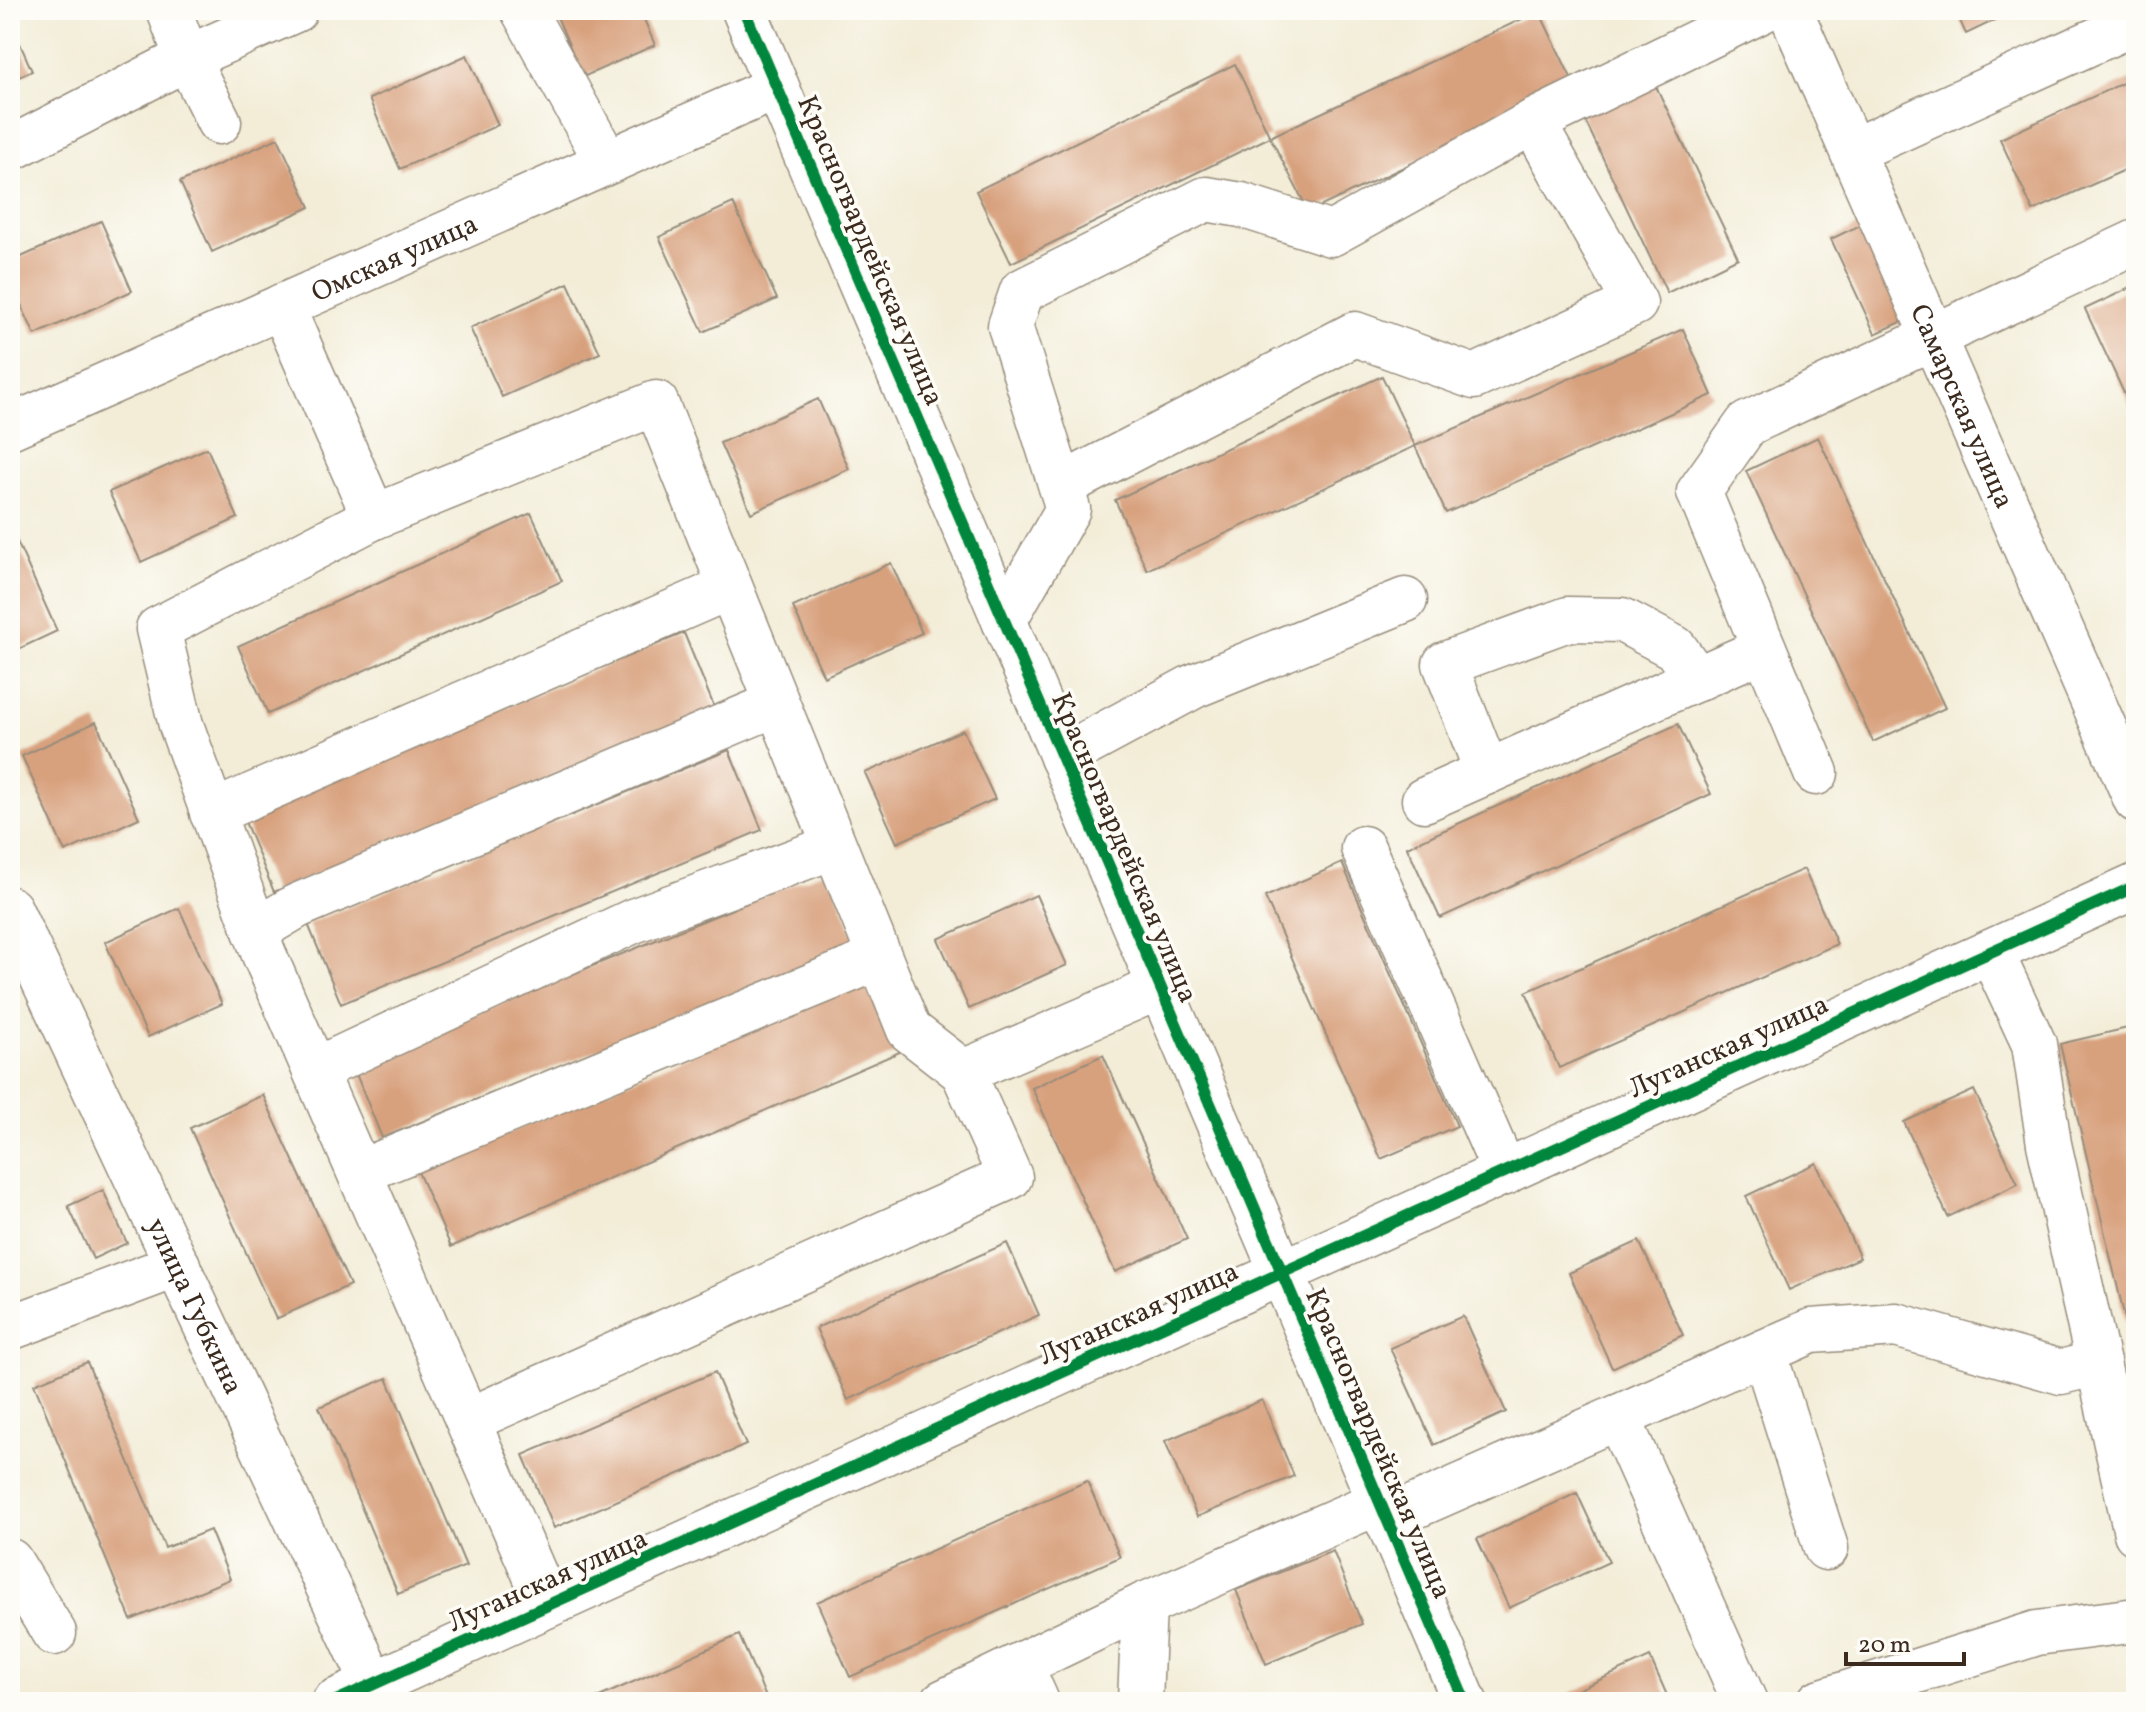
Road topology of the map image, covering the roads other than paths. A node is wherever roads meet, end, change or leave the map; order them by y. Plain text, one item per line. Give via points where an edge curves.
1 (169, 10) edge
2 (295, 10) edge
3 (523, 10) edge
4 (744, 10) edge
5 (1763, 10) edge
6 (1790, 10) edge
7 (2108, 23) edge
8 (187, 58) junction
9 (777, 87) junction
10 (219, 122) dead end
11 (1533, 122) junction
12 (10, 149) edge
13 (1852, 151) junction
14 (607, 162) junction
15 (2136, 242) edge
16 (282, 306) junction
17 (1933, 336) junction
18 (10, 427) edge
19 (1061, 486) junction
20 (374, 517) junction
21 (730, 587) junction
22 (1405, 600) dead end
23 (1004, 621) junction
24 (1764, 649) junction
25 (1697, 679) junction
26 (776, 704) junction
27 (1062, 757) junction
28 (1487, 772) junction
29 (1816, 773) dead end
30 (1424, 800) dead end
31 (2136, 800) edge
32 (212, 813) junction
33 (833, 847) junction
34 (1363, 848) dead end
35 (2136, 886) edge
36 (10, 909) edge
37 (255, 931) junction
38 (1991, 952) junction
39 (879, 958) junction
40 (1160, 987) junction
41 (315, 1070) junction
42 (963, 1072) junction
43 (360, 1172) junction
44 (1505, 1173) junction
45 (178, 1265) junction
46 (1282, 1274) junction
47 (10, 1328) edge
48 (1764, 1352) junction
49 (2098, 1363) junction
50 (1618, 1417) junction
51 (469, 1420) junction
52 (1383, 1510) junction
53 (2136, 1533) edge
54 (1826, 1548) dead end
55 (10, 1561) edge
56 (548, 1605) junction
57 (1144, 1605) junction
58 (2136, 1620) edge
59 (54, 1633) dead end
60 (1029, 1684) edge
61 (378, 1692) edge
62 (334, 1702) edge
63 (943, 1702) edge
64 (1140, 1702) edge
65 (1465, 1702) edge
66 (1745, 1702) edge
67 (1819, 1702) edge

1 - 8 street
2 - 8 street
3 - 14 street
4 - 9 street, Красногвардейская улица
5 - 11 street
6 - 13 street, Самарская улица
7 - 13 street
8 - 10 street
8 - 12 street
9 - 14 street, Омская улица
9 - 23 street, Красногвардейская улица
11 - 19 street via 1331,234 1206,199 1022,291 1010,326
11 - 19 street via 1635,303 1474,377 1355,334
13 - 17 street, Самарская улица
14 - 16 street, Омская улица
15 - 17 street
16 - 18 street, Омская улица
16 - 20 street
17 - 24 street via 1747,424 1699,492
17 - 31 street, Самарская улица
19 - 23 street via 1068,509
20 - 21 street via 656,403
20 - 32 street via 158,629 181,725
21 - 26 street
21 - 32 street
22 - 27 street via 1194,686
23 - 27 street, Красногвардейская улица
24 - 25 street
24 - 29 street
25 - 28 street
25 - 28 street via 1675,648 1622,620 1568,619 1445,664
26 - 33 street
26 - 37 street via 297,906
27 - 40 street, Красногвардейская улица
28 - 30 street
32 - 37 street
33 - 39 street
33 - 41 street via 633,921
34 - 44 street
35 - 38 street, Луганская улица
36 - 45 street, улица Губкина
37 - 41 street
38 - 44 street, Луганская улица
38 - 49 street via 2034,1044 2049,1144
39 - 42 street via 909,1030
39 - 43 street
40 - 42 street
40 - 46 street, Красногвардейская улица
41 - 43 street
42 - 51 street via 1010,1177
43 - 51 street
44 - 46 street, Луганская улица
45 - 47 street
45 - 61 street, улица Губкина
46 - 52 street, Красногвардейская улица
46 - 56 street, Луганская улица
48 - 49 street via 1811,1331 1896,1325 2061,1372
48 - 50 street
48 - 54 street
49 - 53 street
50 - 52 street
50 - 66 street
51 - 56 street
52 - 57 street
52 - 65 street, Красногвардейская улица
55 - 59 street
56 - 61 street, Луганская улица
57 - 60 street
57 - 64 street
58 - 67 street via 2037,1633
60 - 63 street
61 - 62 street, Луганская улица

